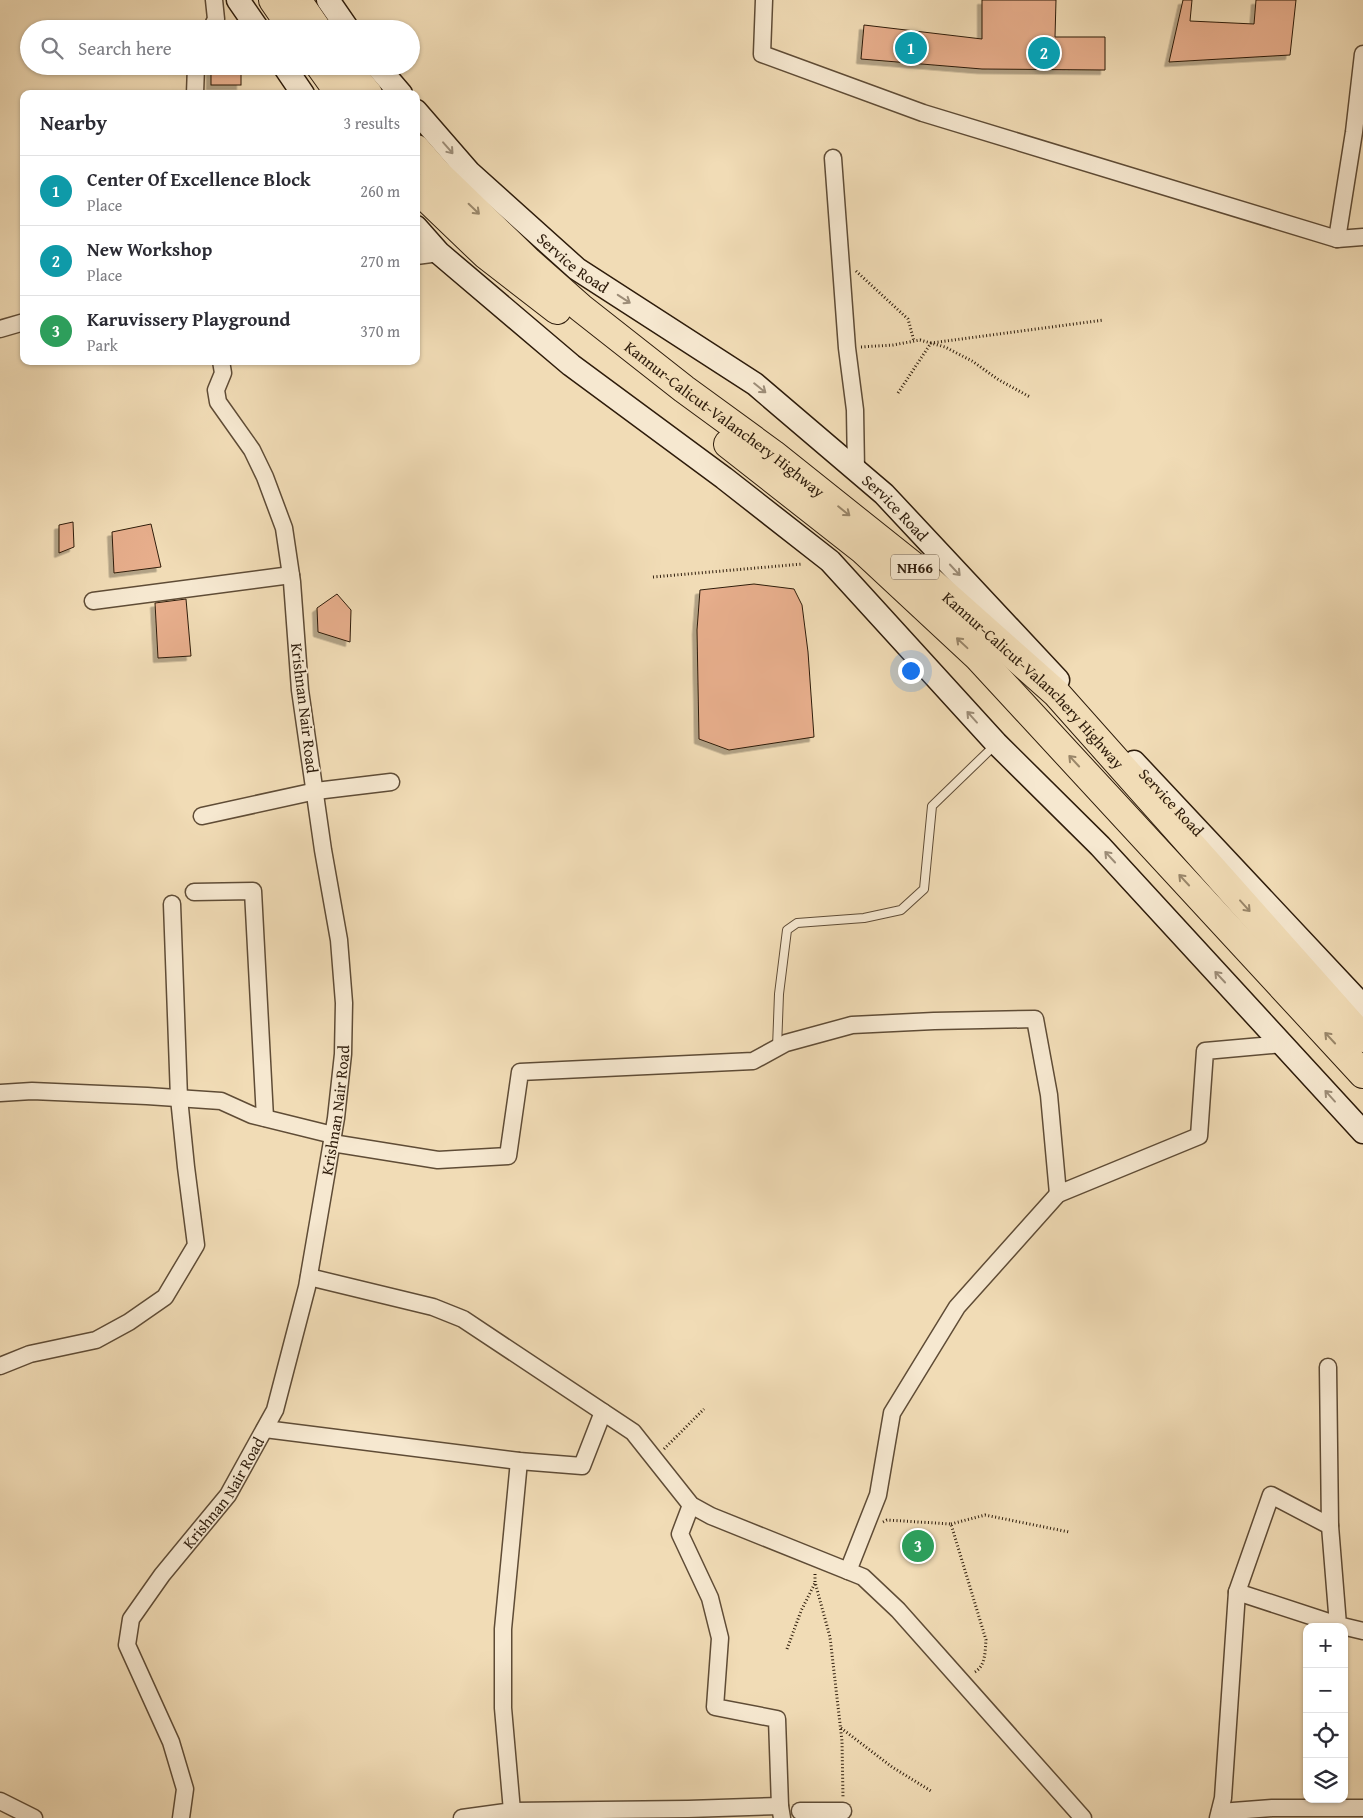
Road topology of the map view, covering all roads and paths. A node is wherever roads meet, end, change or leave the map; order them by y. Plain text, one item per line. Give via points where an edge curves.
1 (214, 0) edge
2 (238, 0) edge
3 (273, 0) edge
4 (296, 0) edge
5 (328, 0) edge
6 (764, 0) edge
7 (216, 20) edge
8 (252, 20) edge
9 (287, 20) edge
10 (310, 20) edge
11 (342, 20) edge
12 (1363, 58) edge
13 (196, 75) edge
14 (290, 75) edge
15 (326, 75) edge
16 (352, 75) edge
17 (385, 75) edge
18 (195, 90) edge
19 (301, 90) edge
20 (337, 90) edge
21 (365, 90) edge
22 (398, 90) edge
23 (420, 116) edge
24 (420, 154) edge
25 (833, 158) dead end
26 (420, 192) edge
27 (420, 231) edge
28 (1363, 237) edge
29 (1337, 239) junction
30 (439, 252) junction
31 (420, 255) edge
32 (840, 264) junction
33 (1104, 320) dead end
34 (20, 323) edge
35 (0, 329) edge
36 (914, 341) junction
37 (931, 343) junction
38 (847, 348) junction
39 (221, 365) edge
40 (898, 393) dead end
41 (1030, 397) dead end
42 (856, 470) junction
43 (830, 562) junction
44 (291, 576) junction
45 (653, 577) dead end
46 (93, 601) dead end
47 (996, 744) junction
48 (392, 782) dead end
49 (316, 791) junction
50 (202, 816) dead end
51 (194, 892) dead end
52 (172, 904) dead end
53 (1363, 1006) edge
54 (1363, 1038) edge
55 (1282, 1044) junction
56 (778, 1048) junction
57 (1363, 1074) edge
58 (0, 1094) edge
59 (179, 1098) junction
60 (265, 1118) junction
61 (1363, 1132) edge
62 (333, 1139) junction
63 (1058, 1194) junction
64 (309, 1277) junction
65 (0, 1366) edge
66 (1328, 1367) dead end
67 (704, 1409) dead end
68 (603, 1412) junction
69 (265, 1428) junction
70 (654, 1458) junction
71 (519, 1461) junction
72 (691, 1505) junction
73 (877, 1524) dead end
74 (951, 1524) junction
75 (1330, 1526) junction
76 (1069, 1532) dead end
77 (818, 1559) junction
78 (848, 1571) junction
79 (816, 1582) junction
80 (1237, 1592) junction
81 (1332, 1623) edge
82 (1338, 1623) edge
83 (1348, 1628) edge
84 (1363, 1632) edge
85 (787, 1649) dead end
86 (959, 1678) junction
87 (840, 1728) junction
88 (931, 1791) dead end
89 (0, 1801) edge
90 (1363, 1808) edge
91 (800, 1811) dead end
92 (843, 1811) joint
93 (512, 1812) junction
94 (781, 1812) edge
95 (1219, 1815) edge
96 (34, 1818) edge
97 (181, 1818) edge
98 (462, 1818) edge
99 (1083, 1818) edge

1 - 7 street
2 - 8 street
3 - 9 highway
4 - 10 highway
5 - 11 street
6 - 29 street via 762,54 922,113
12 - 29 street
13 - 18 street
14 - 19 street
15 - 20 highway
16 - 21 highway
17 - 22 street
23 -> 42 street, Service Road via 469,172 577,269 755,384
24 -> 54 highway, Kannur-Calicut-Valanchery Highway / NH66 via 522,256 581,308 912,565 1056,693
25 - 32 street
57 -> 26 highway via 971,650 863,550 486,255
27 - 30 street
28 - 29 street
30 - 31 street
30 - 43 street via 571,365 724,478
32 - 36 path via 859,272 908,319
32 - 38 street
33 - 37 path
34 - 35 street
36 - 37 path
36 - 38 path
37 - 40 path
37 - 41 path via 972,361
38 - 42 street via 855,410
39 - 44 street, Krishnan Nair Road via 216,396 252,450 269,486 284,528
42 -> 53 street, Service Road via 884,494
43 - 45 path
47 -> 43 street
44 - 46 street
44 - 49 street, Krishnan Nair Road via 300,690
55 -> 47 street via 1100,846
47 - 56 lane via 932,806 924,889 902,910 864,918 797,923 787,930 779,994
48 - 49 street
49 - 50 street
49 - 62 street, Krishnan Nair Road via 339,940 344,1003 343,1054
51 - 60 street via 253,891
52 - 59 street
61 -> 55 street
55 - 63 street via 1205,1051 1199,1136
56 - 62 street via 753,1061 520,1072 508,1156 438,1160
56 - 63 street via 852,1024 1035,1019 1049,1094
58 - 59 street via 32,1091
59 - 60 street via 221,1101
59 - 65 street via 196,1245 165,1297 130,1322 96,1340 30,1354
60 - 62 street
62 - 64 street, Krishnan Nair Road
63 - 78 street via 957,1307 892,1413 878,1495
64 - 68 street via 432,1307 463,1319
64 - 69 street, Krishnan Nair Road via 275,1410
66 - 75 street
67 - 70 path
68 - 70 street via 633,1432
68 - 71 street via 582,1466
69 - 71 street
69 - 97 street, Krishnan Nair Road via 228,1495 162,1575 131,1620 127,1645 170,1742 185,1789
70 - 72 street
71 - 93 street via 503,1630 503,1708
72 - 77 street
72 - 94 street via 680,1534 710,1598 720,1638 715,1707 777,1719
73 - 74 path via 888,1520
74 - 76 path via 985,1515
74 - 86 path via 986,1640 984,1660 977,1672
75 - 80 street via 1271,1495
75 - 82 street
77 - 78 street
77 - 79 path
78 - 86 street via 863,1577 898,1610
79 - 85 path via 801,1610
79 - 87 path via 830,1637
80 - 81 street
80 - 95 street
83 - 84 street
86 - 99 street
87 - 88 path
87 - 92 path
89 - 96 street
90 - 95 street via 1272,1808
91 - 92 street
93 - 94 street via 688,1809
93 - 98 street

